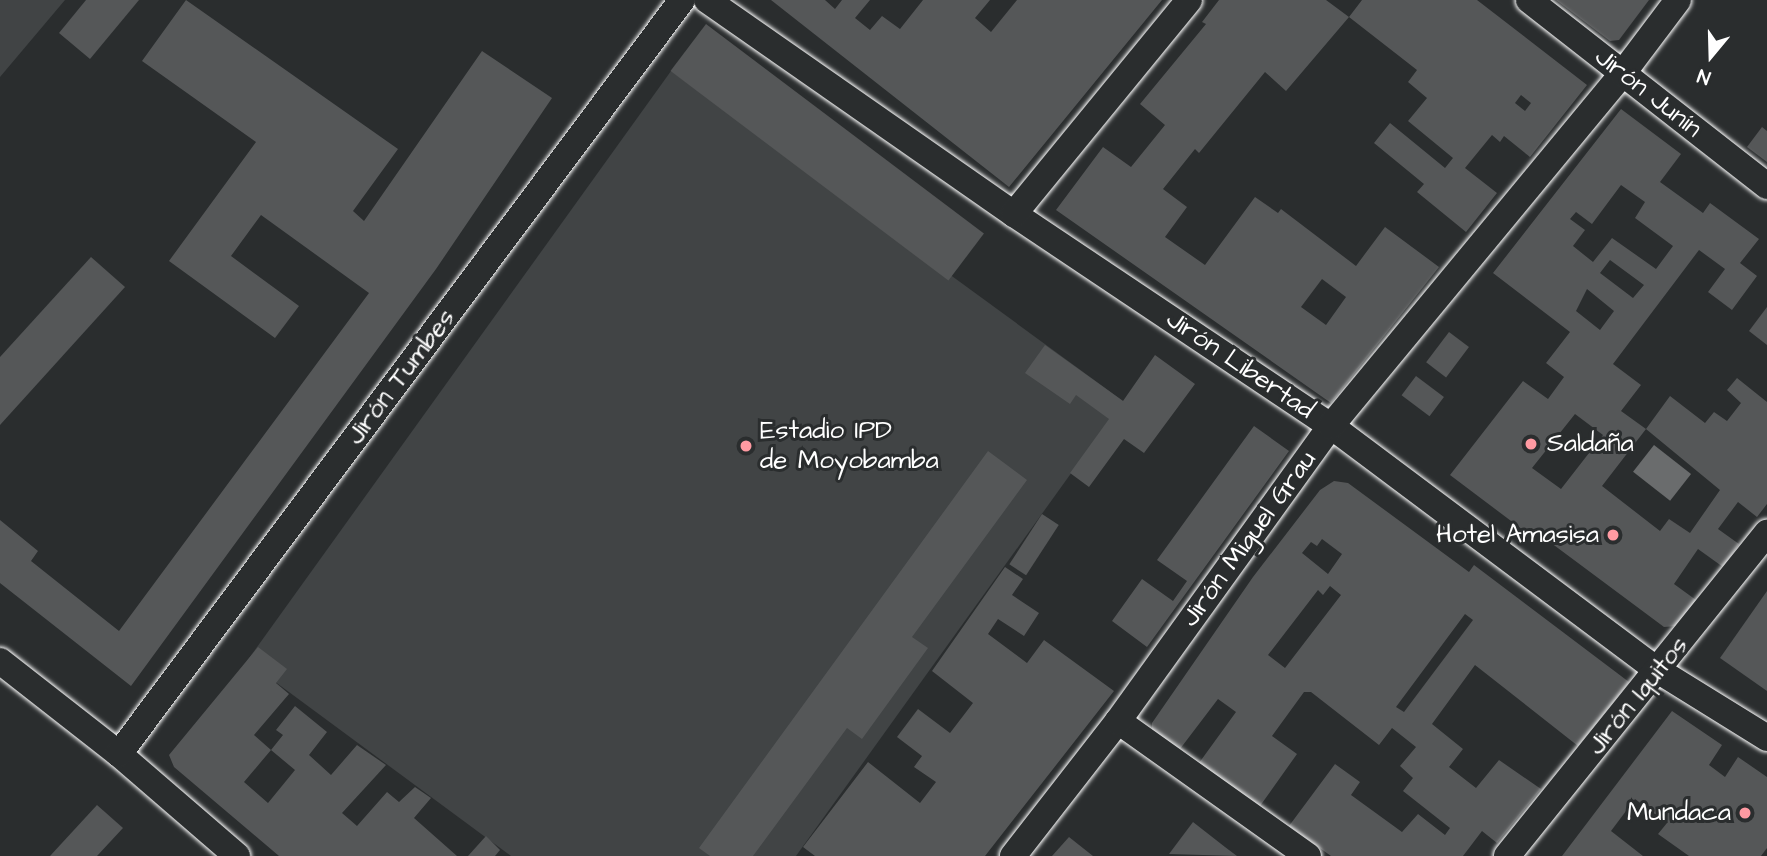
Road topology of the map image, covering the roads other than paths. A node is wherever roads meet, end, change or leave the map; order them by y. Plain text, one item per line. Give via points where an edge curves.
1 (682, 0) edge
2 (707, 0) edge
3 (1189, 0) edge
4 (1529, 0) edge
5 (1678, 0) edge
6 (1623, 73) junction
7 (1767, 186) edge
8 (1014, 214) junction
9 (1331, 426) junction
10 (1767, 533) edge
11 (0, 661) edge
12 (1659, 671) junction
13 (1118, 721) junction
14 (1767, 738) edge
15 (119, 754) junction
16 (237, 856) edge
17 (1013, 856) edge
18 (1308, 856) edge
19 (1507, 856) edge

1 - 15 street, Jirón Tumbes
2 - 8 street, Jirón Libertad
3 - 8 street
4 - 6 street, Jirón Junín
5 - 6 street, Jirón Miguel Grau
6 - 7 street, Jirón Junín
6 - 9 street, Jirón Miguel Grau
8 - 9 street, Jirón Libertad
9 - 12 street, Jirón Libertad
9 - 13 street, Jirón Miguel Grau
10 - 12 street, Jirón Iquitos
11 - 15 street
12 - 14 street, Jirón Libertad
12 - 19 street, Jirón Iquitos
13 - 17 street, Jirón Miguel Grau
13 - 18 street
15 - 16 street

